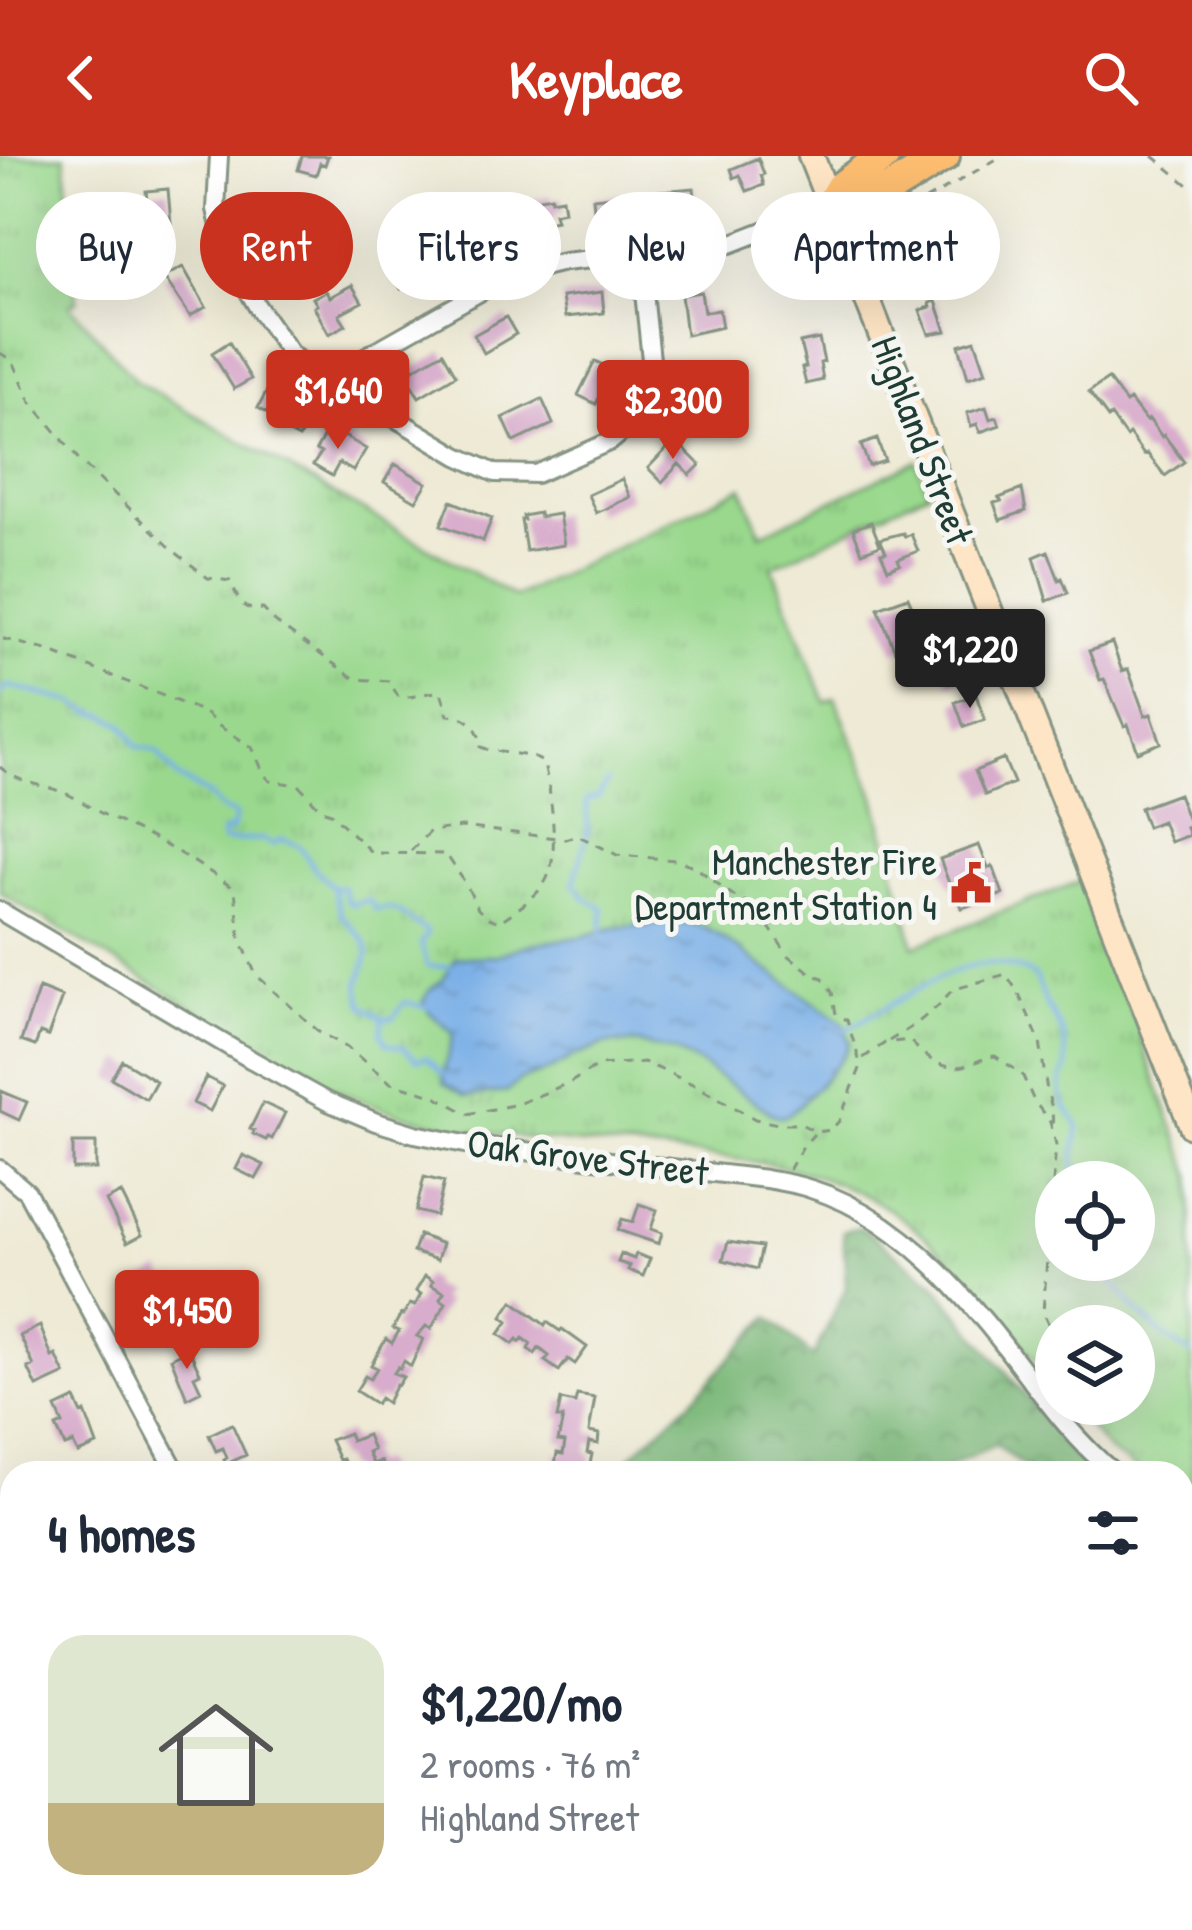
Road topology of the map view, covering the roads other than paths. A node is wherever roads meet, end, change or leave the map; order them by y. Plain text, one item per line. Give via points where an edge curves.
1 (219, 156) edge
2 (811, 156) edge
3 (884, 156) edge
4 (944, 156) edge
5 (825, 192) edge
6 (838, 192) edge
7 (879, 192) edge
8 (585, 260) edge
9 (645, 300) edge
10 (867, 300) edge
11 (336, 383) junction
12 (0, 911) edge
13 (1192, 1126) edge
14 (0, 1169) edge
15 (171, 1461) edge
16 (1100, 1461) edge

1 - 11 street via 216,209 226,253 292,356
2 - 5 main road, Highland Street
3 - 6 highway
4 - 7 highway
8 - 11 street via 510,275 349,366
9 - 11 street via 653,379 638,419 611,441 536,474 496,473
10 - 13 main road, Highland Street
12 - 16 street, Oak Grove Street via 252,1060 376,1122 465,1144 782,1183 859,1210 943,1276
14 - 15 street via 27,1192

